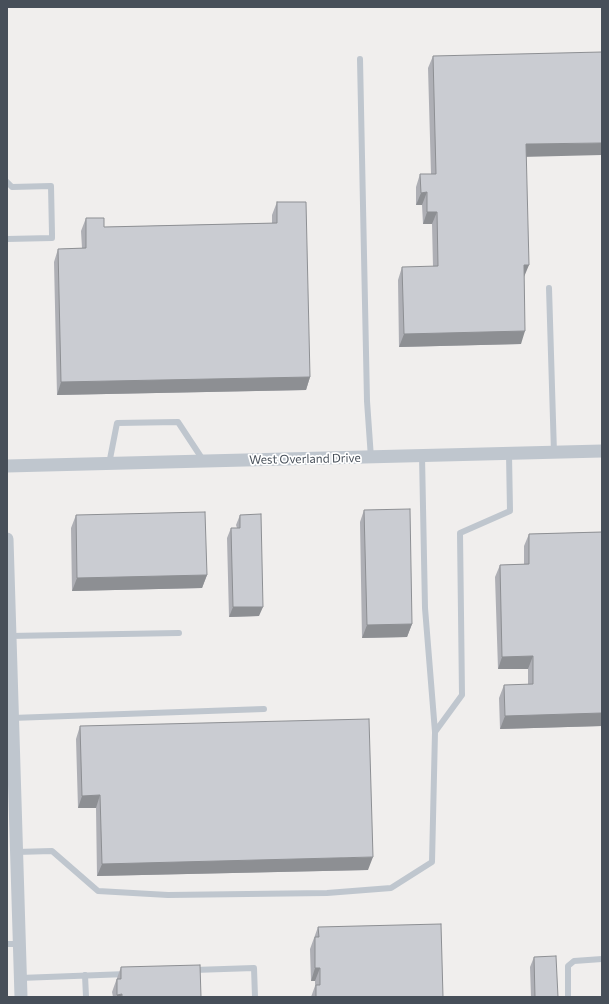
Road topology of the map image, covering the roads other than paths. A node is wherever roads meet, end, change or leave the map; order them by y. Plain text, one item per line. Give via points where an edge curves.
1 (360, 59) dead end
2 (7, 182) edge
3 (7, 239) edge
4 (549, 288) dead end
5 (602, 451) edge
6 (554, 453) junction
7 (509, 454) junction
8 (422, 456) junction
9 (371, 458) junction
10 (204, 461) junction
11 (109, 464) junction
12 (7, 466) edge
13 (7, 539) edge
14 (7, 564) edge
15 (179, 633) dead end
16 (9, 644) edge
17 (264, 709) dead end
18 (12, 718) junction
19 (435, 732) junction
20 (11, 792) edge
21 (16, 852) junction
22 (13, 944) edge
23 (602, 959) edge
24 (185, 971) edge
25 (131, 973) edge
26 (85, 975) junction
27 (20, 978) junction
28 (21, 997) edge
29 (86, 997) edge
30 (255, 997) edge
31 (568, 997) edge

1 - 9 lane via 367,401
2 - 3 lane via 12,187 51,186 52,234 52,238
4 - 6 lane
5 - 6 street, West Overland Drive
6 - 7 street, West Overland Drive
7 - 8 street, West Overland Drive
7 - 19 lane via 510,511 460,533 462,695
8 - 9 street, West Overland Drive
8 - 19 lane via 425,608
9 - 10 street, West Overland Drive
10 - 11 street, West Overland Drive
10 - 11 lane via 178,422 117,423
11 - 12 street, West Overland Drive
13 - 14 street
14 - 16 street
15 - 16 lane
16 - 18 street
17 - 18 lane
18 - 20 street
19 - 21 lane via 432,862 391,888 319,894 168,895 98,891 52,851
20 - 21 street
21 - 22 street
22 - 27 street
23 - 31 lane via 574,961 568,966
24 - 30 lane via 254,968
25 - 26 lane
26 - 27 lane
26 - 29 lane
27 - 28 street

